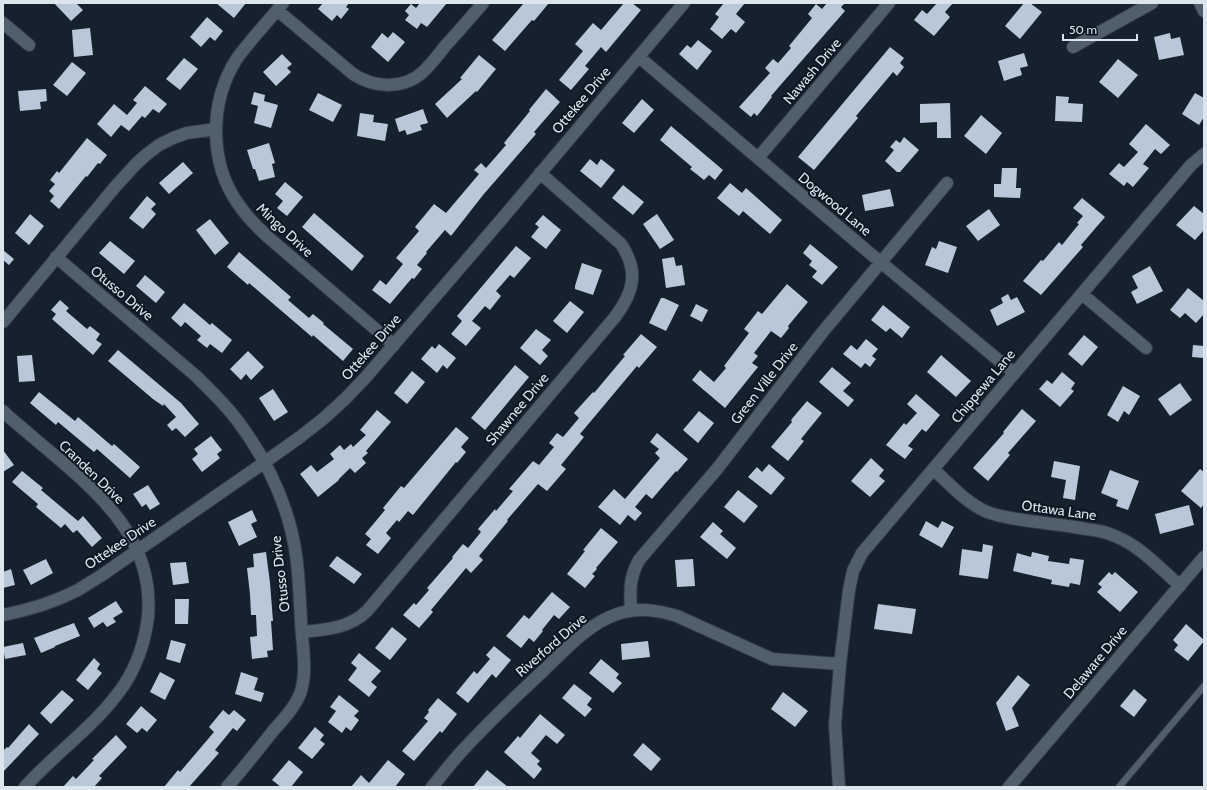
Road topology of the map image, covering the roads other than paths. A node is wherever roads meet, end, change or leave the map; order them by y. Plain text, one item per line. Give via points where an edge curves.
1 (483, 3) edge
2 (684, 3) edge
3 (889, 3) edge
4 (1152, 3) edge
5 (1200, 3) edge
6 (280, 7) edge
7 (1204, 11) edge
8 (3, 23) edge
9 (29, 45) dead end
10 (1073, 47) dead end
11 (639, 57) junction
12 (216, 129) junction
13 (1204, 154) edge
14 (758, 158) junction
15 (540, 173) junction
16 (947, 183) dead end
17 (56, 257) junction
18 (880, 262) junction
19 (1082, 294) junction
20 (3, 322) edge
21 (394, 345) junction
22 (1146, 348) dead end
23 (1014, 373) junction
24 (5, 416) edge
25 (265, 462) junction
26 (933, 469) junction
27 (137, 550) junction
28 (1204, 557) edge
29 (1180, 586) junction
30 (631, 611) junction
31 (3, 615) edge
32 (302, 632) junction
33 (840, 664) junction
34 (1204, 686) edge
35 (25, 787) edge
36 (227, 787) edge
37 (432, 787) edge
38 (839, 787) edge
39 (1009, 787) edge
40 (1119, 787) edge

1 - 6 street via 424,71 411,80 389,85 374,84 353,74
2 - 11 street, Ottekee Drive
3 - 14 street, Nawash Drive
4 - 10 street
5 - 7 street
6 - 12 street, Mingo Drive via 237,59 230,72 224,85
8 - 9 street
11 - 14 street, Dogwood Lane
11 - 15 street, Ottekee Drive
12 - 17 street via 187,133 173,138 147,154 115,187
12 - 21 street, Mingo Drive via 222,172 238,204 252,222
13 - 19 street, Chippewa Lane via 1191,165
14 - 18 street, Dogwood Lane
15 - 21 street, Ottekee Drive
15 - 32 street, Shawnee Drive via 615,238 623,248 629,258 632,274 626,302 368,611 348,624
16 - 18 street, Green Ville Drive
17 - 20 street
17 - 25 street, Otusso Drive via 217,397
18 - 23 street, Dogwood Lane
18 - 30 street, Green Ville Drive via 717,469 639,560 630,583
19 - 22 street
19 - 23 street, Chippewa Lane
21 - 25 street, Ottekee Drive via 346,399
23 - 26 street, Chippewa Lane
24 - 27 street, Cranden Drive via 83,480 104,501 126,529
25 - 27 street, Ottekee Drive
25 - 32 street, Otusso Drive via 292,533
26 - 29 street, Ottawa Lane via 976,506 989,513 1114,535 1139,550
26 - 33 street, Chippewa Lane via 862,554 853,571 848,590
27 - 31 street, Ottekee Drive via 77,590 43,605
27 - 35 street, Cranden Drive via 145,575 148,611 144,639 131,672 106,707
28 - 29 street, Delaware Drive
29 - 39 street, Delaware Drive
30 - 33 street, Riverford Drive via 647,610 677,616 772,659
30 - 37 street, Riverford Drive via 603,620 573,643 486,726
32 - 36 street, Otusso Drive via 303,680 300,695
33 - 38 street via 835,725
34 - 40 lane

